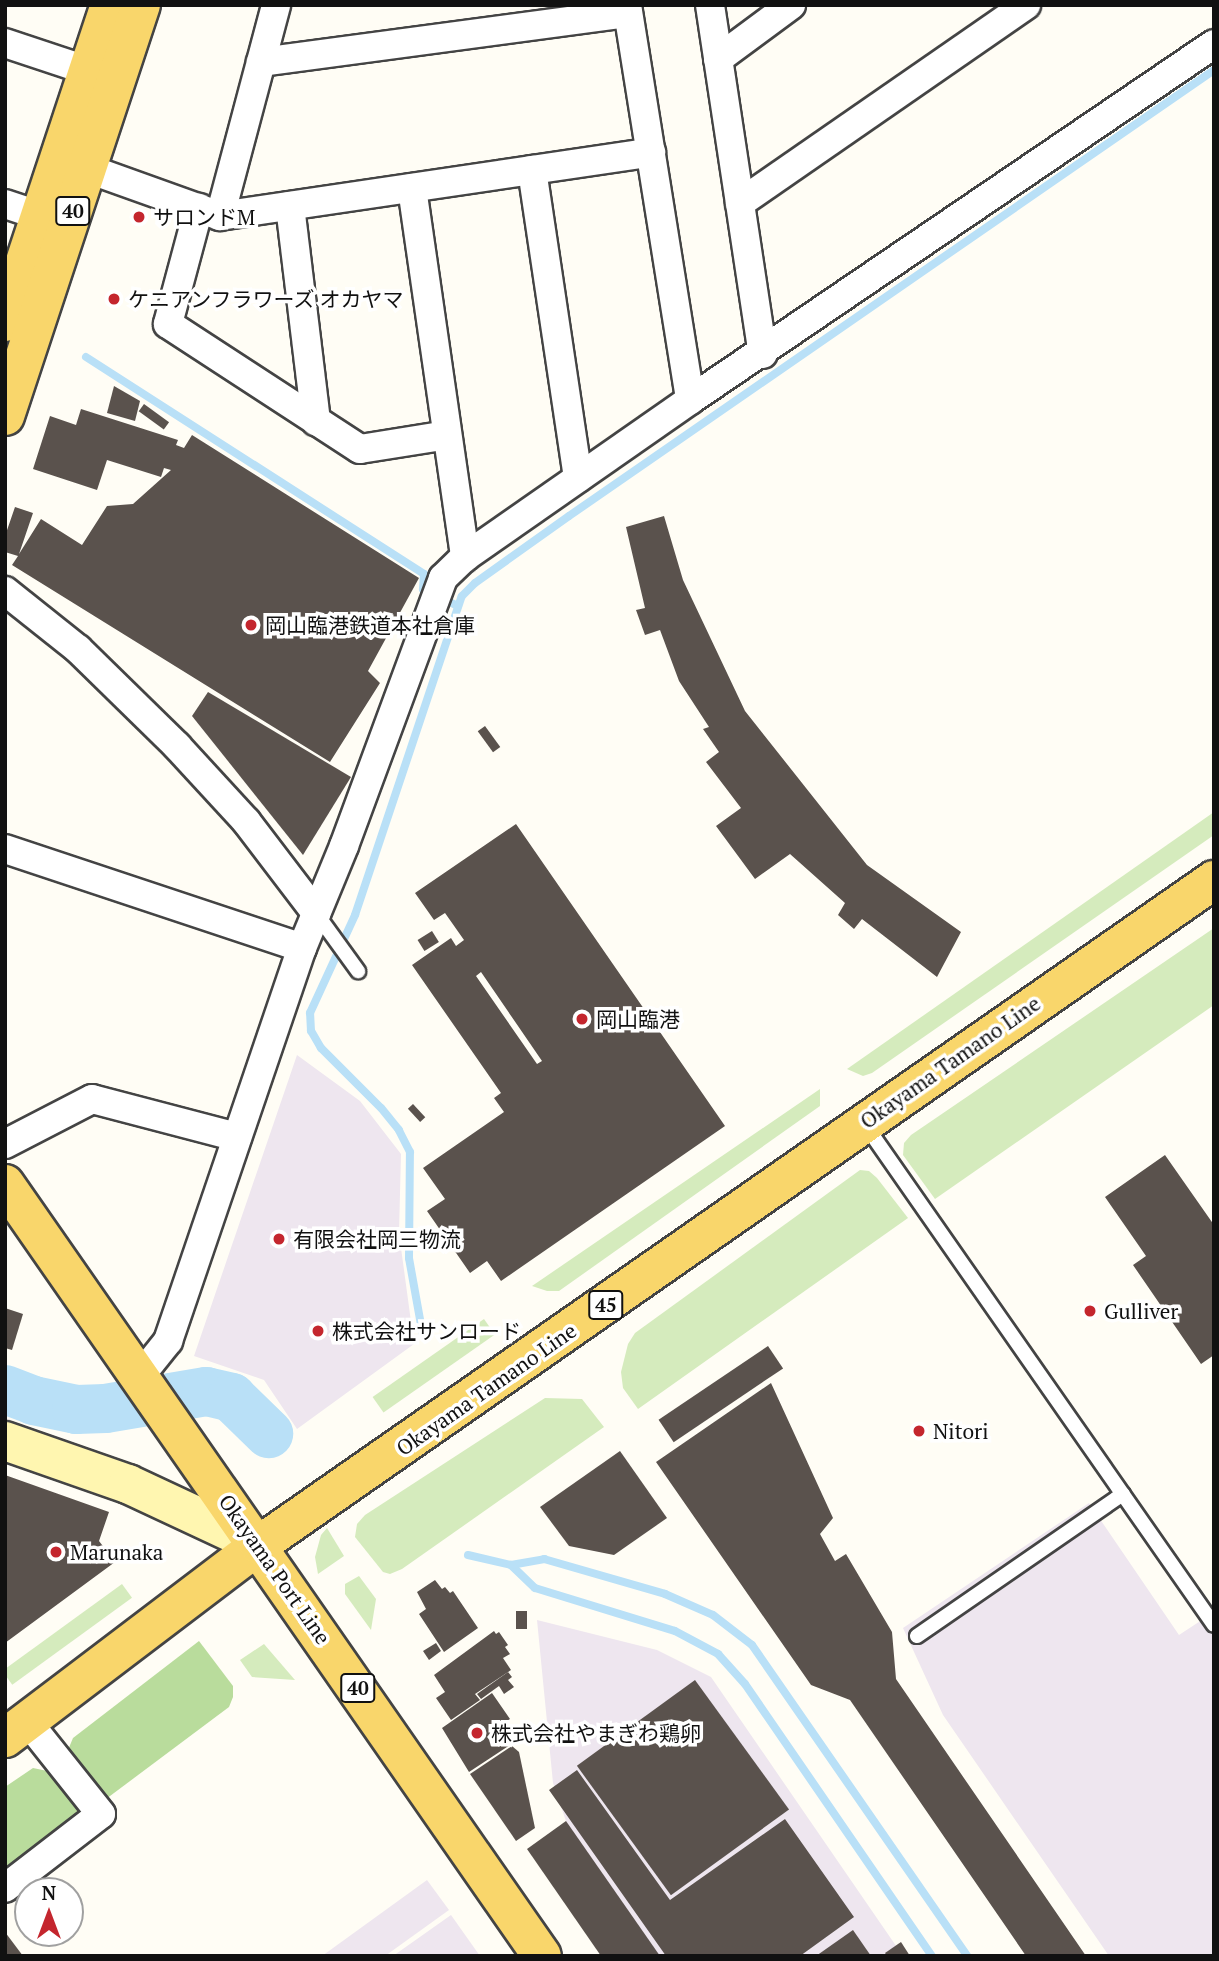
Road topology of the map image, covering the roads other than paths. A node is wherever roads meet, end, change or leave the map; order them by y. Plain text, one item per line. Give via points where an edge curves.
1 (110, 5) edge
2 (141, 5) edge
3 (276, 5) edge
4 (710, 5) edge
5 (791, 5) edge
6 (1026, 5) edge
7 (628, 9) edge
8 (5, 43) edge
9 (1214, 44) edge
10 (718, 59) junction
11 (261, 62) junction
12 (102, 76) junction
13 (651, 152) junction
14 (73, 164) junction
15 (532, 170) junction
16 (412, 188) junction
17 (740, 203) junction
18 (5, 204) edge
19 (290, 206) junction
20 (210, 212) junction
21 (54, 221) junction
22 (5, 322) edge
23 (763, 354) junction
24 (690, 400) junction
25 (6, 415) edge
26 (316, 421) junction
27 (447, 435) junction
28 (579, 478) junction
29 (465, 558) junction
30 (5, 591) edge
31 (5, 849) edge
32 (1214, 880) edge
33 (323, 921) junction
34 (302, 948) junction
35 (358, 971) dead end
36 (863, 1122) junction
37 (237, 1137) junction
38 (5, 1144) edge
39 (5, 1184) edge
40 (140, 1376) junction
41 (5, 1441) edge
42 (1123, 1494) junction
43 (260, 1545) junction
44 (1214, 1625) edge
45 (917, 1636) dead end
46 (16, 1729) edge
47 (5, 1888) edge
48 (542, 1956) edge

1 - 12 main road, 40
2 - 12 main road, 40
3 - 11 street
4 - 10 street
5 - 10 street
6 - 17 street
7 - 11 street
7 - 13 street
8 - 12 street
9 - 23 street
10 - 17 street
11 - 20 street
12 - 14 main road, 40
13 - 15 street
13 - 24 street
14 - 20 street
14 - 21 main road, 40
15 - 16 street
15 - 28 street
16 - 19 street
16 - 27 street
17 - 23 street
18 - 21 street
19 - 20 street
19 - 26 street
20 - 26 street via 168,324
21 - 22 main road, 40
21 - 25 main road, 40
23 - 24 street
24 - 28 street
26 - 27 street via 359,449
27 - 29 street
28 - 29 street
29 - 33 street via 443,578
30 - 33 street via 78,649 177,746 246,821
31 - 34 street
32 - 36 main road, Okayama Tamano Line / 45
33 - 34 street
33 - 35 lane
34 - 37 street
36 - 42 lane
36 - 43 main road, Okayama Tamano Line / 45
37 - 38 street via 92,1099
37 - 40 street via 168,1341
39 - 40 main road, Okayama Port Line / 40
40 - 43 main road, Okayama Port Line / 40
41 - 43 street via 128,1484
42 - 44 lane
42 - 45 lane
43 - 46 main road, Okayama Tamano Line / 45
43 - 48 main road, Okayama Port Line / 40
46 - 47 street via 101,1814

